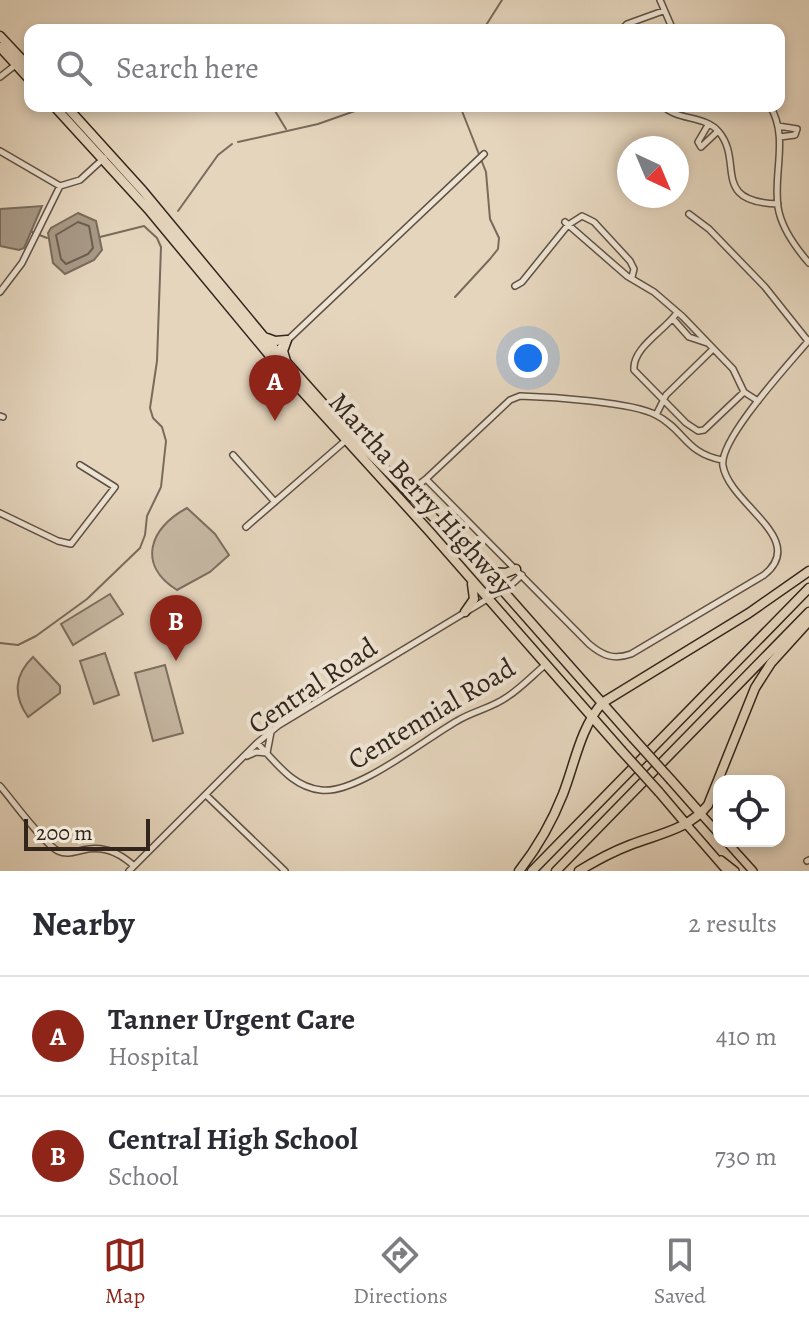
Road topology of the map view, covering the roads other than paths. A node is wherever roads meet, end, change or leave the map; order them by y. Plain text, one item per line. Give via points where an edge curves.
1 (660, 0) edge
2 (663, 11) junction
3 (627, 24) edge
4 (670, 24) edge
5 (0, 36) edge
6 (0, 47) edge
7 (19, 62) junction
8 (24, 65) edge
9 (24, 70) edge
10 (0, 77) edge
11 (60, 112) edge
12 (71, 112) edge
13 (672, 112) edge
14 (774, 112) edge
15 (708, 125) junction
16 (778, 126) junction
17 (718, 131) junction
18 (780, 137) junction
19 (0, 151) edge
20 (484, 154) dead end
21 (106, 156) junction
22 (60, 186) junction
23 (778, 204) junction
24 (689, 214) dead end
25 (567, 224) junction
26 (809, 263) edge
27 (632, 277) junction
28 (515, 286) dead end
29 (0, 292) edge
30 (675, 316) junction
31 (263, 336) junction
32 (287, 340) junction
33 (809, 341) edge
34 (713, 349) junction
35 (273, 353) junction
36 (286, 362) junction
37 (744, 392) junction
38 (663, 401) junction
39 (758, 401) junction
40 (656, 415) junction
41 (348, 438) junction
42 (233, 455) dead end
43 (722, 460) junction
44 (80, 465) dead end
45 (426, 479) junction
46 (401, 486) junction
47 (419, 486) junction
48 (275, 502) junction
49 (418, 503) junction
50 (3, 514) edge
51 (246, 527) dead end
52 (809, 571) edge
53 (487, 572) junction
54 (519, 572) junction
55 (471, 579) junction
56 (501, 588) junction
57 (809, 588) edge
58 (488, 598) junction
59 (465, 612) junction
60 (809, 612) edge
61 (809, 621) edge
62 (545, 665) junction
63 (586, 684) junction
64 (622, 689) junction
65 (602, 703) junction
66 (591, 717) junction
67 (271, 732) junction
68 (257, 743) junction
69 (267, 753) junction
70 (243, 757) junction
71 (0, 786) edge
72 (206, 795) junction
73 (701, 814) junction
74 (687, 825) junction
75 (713, 827) edge
76 (731, 847) edge
77 (712, 854) junction
78 (132, 868) edge
79 (285, 871) edge
80 (519, 871) edge
81 (532, 871) edge
82 (556, 871) edge
83 (579, 871) edge
84 (727, 871) edge
85 (735, 871) edge
86 (753, 871) edge

1 - 2 street
2 - 3 street
2 - 4 street
5 - 7 highway
6 - 7 highway
7 - 8 highway
7 - 9 highway
7 - 10 street
11 - 21 highway, Martha Berry Highway
12 - 21 highway, Martha Berry Highway
13 - 15 street
14 - 16 street
15 - 17 street
15 - 17 street via 698,142 701,147
16 - 18 street
16 - 18 street via 797,129 795,135
17 - 23 street via 734,185 756,204
18 - 23 street
19 - 22 street
20 - 32 street
21 - 22 street via 80,180
21 - 31 highway, Martha Berry Highway
21 - 35 highway, Martha Berry Highway
22 - 29 street via 22,263
23 - 26 street via 786,229
24 - 33 street via 765,287
25 - 27 street
25 - 27 street via 589,218 630,261
25 - 28 street
27 - 30 street
30 - 34 street via 689,337
30 - 38 street via 633,367
31 - 32 highway
31 - 35 highway, Martha Berry Highway
32 - 35 street
32 - 36 highway
33 - 39 street
34 - 37 street via 738,376
34 - 38 street
35 - 36 highway, Martha Berry Highway
35 - 41 highway, Martha Berry Highway
36 - 41 highway, Martha Berry Highway
37 - 38 street via 698,431
37 - 39 street
38 - 40 street
39 - 43 street via 730,439
40 - 43 street via 698,453
40 - 45 street via 520,396
41 - 46 highway, Martha Berry Highway
41 - 48 street
41 - 55 highway, Martha Berry Highway
42 - 48 street
43 - 54 street via 728,482 778,537 777,562 764,575 631,654 601,654
44 - 50 street via 115,487 71,544
45 - 47 street
45 - 54 street
46 - 47 street
46 - 49 highway, Martha Berry Highway
47 - 49 street
48 - 51 street
49 - 53 highway, Martha Berry Highway
52 - 64 highway
53 - 54 highway
53 - 56 highway, Martha Berry Highway
54 - 56 street, Central Road
55 - 58 highway, Martha Berry Highway
55 - 59 highway via 475,595
56 - 58 street, Central Road
56 - 63 highway, Martha Berry Highway
57 - 81 highway
58 - 59 street, Central Road
58 - 62 highway, Martha Berry Highway
59 - 67 street, Central Road
60 - 82 highway
61 - 73 highway via 755,688
62 - 66 highway, Martha Berry Highway
62 - 69 street, Centennial Road via 505,699 472,712 342,789 303,786
63 - 64 highway via 603,693
63 - 65 highway, Martha Berry Highway
64 - 65 highway
65 - 66 highway
65 - 73 highway, Martha Berry Highway, bridge
66 - 74 highway, Martha Berry Highway, bridge
66 - 80 highway via 562,797
67 - 68 street, Central Road
67 - 69 street
68 - 69 street, Centennial Road
68 - 70 street, Central Road
69 - 70 street
70 - 72 street, Central Road
71 - 78 street via 60,852 109,851 124,857
72 - 78 street, Central Road
72 - 79 street
73 - 74 highway
73 - 75 main road, Martha Berry Highway
74 - 77 main road, Martha Berry Highway
74 - 83 highway via 618,850
76 - 86 main road
77 - 84 main road, Martha Berry Highway
77 - 85 main road

